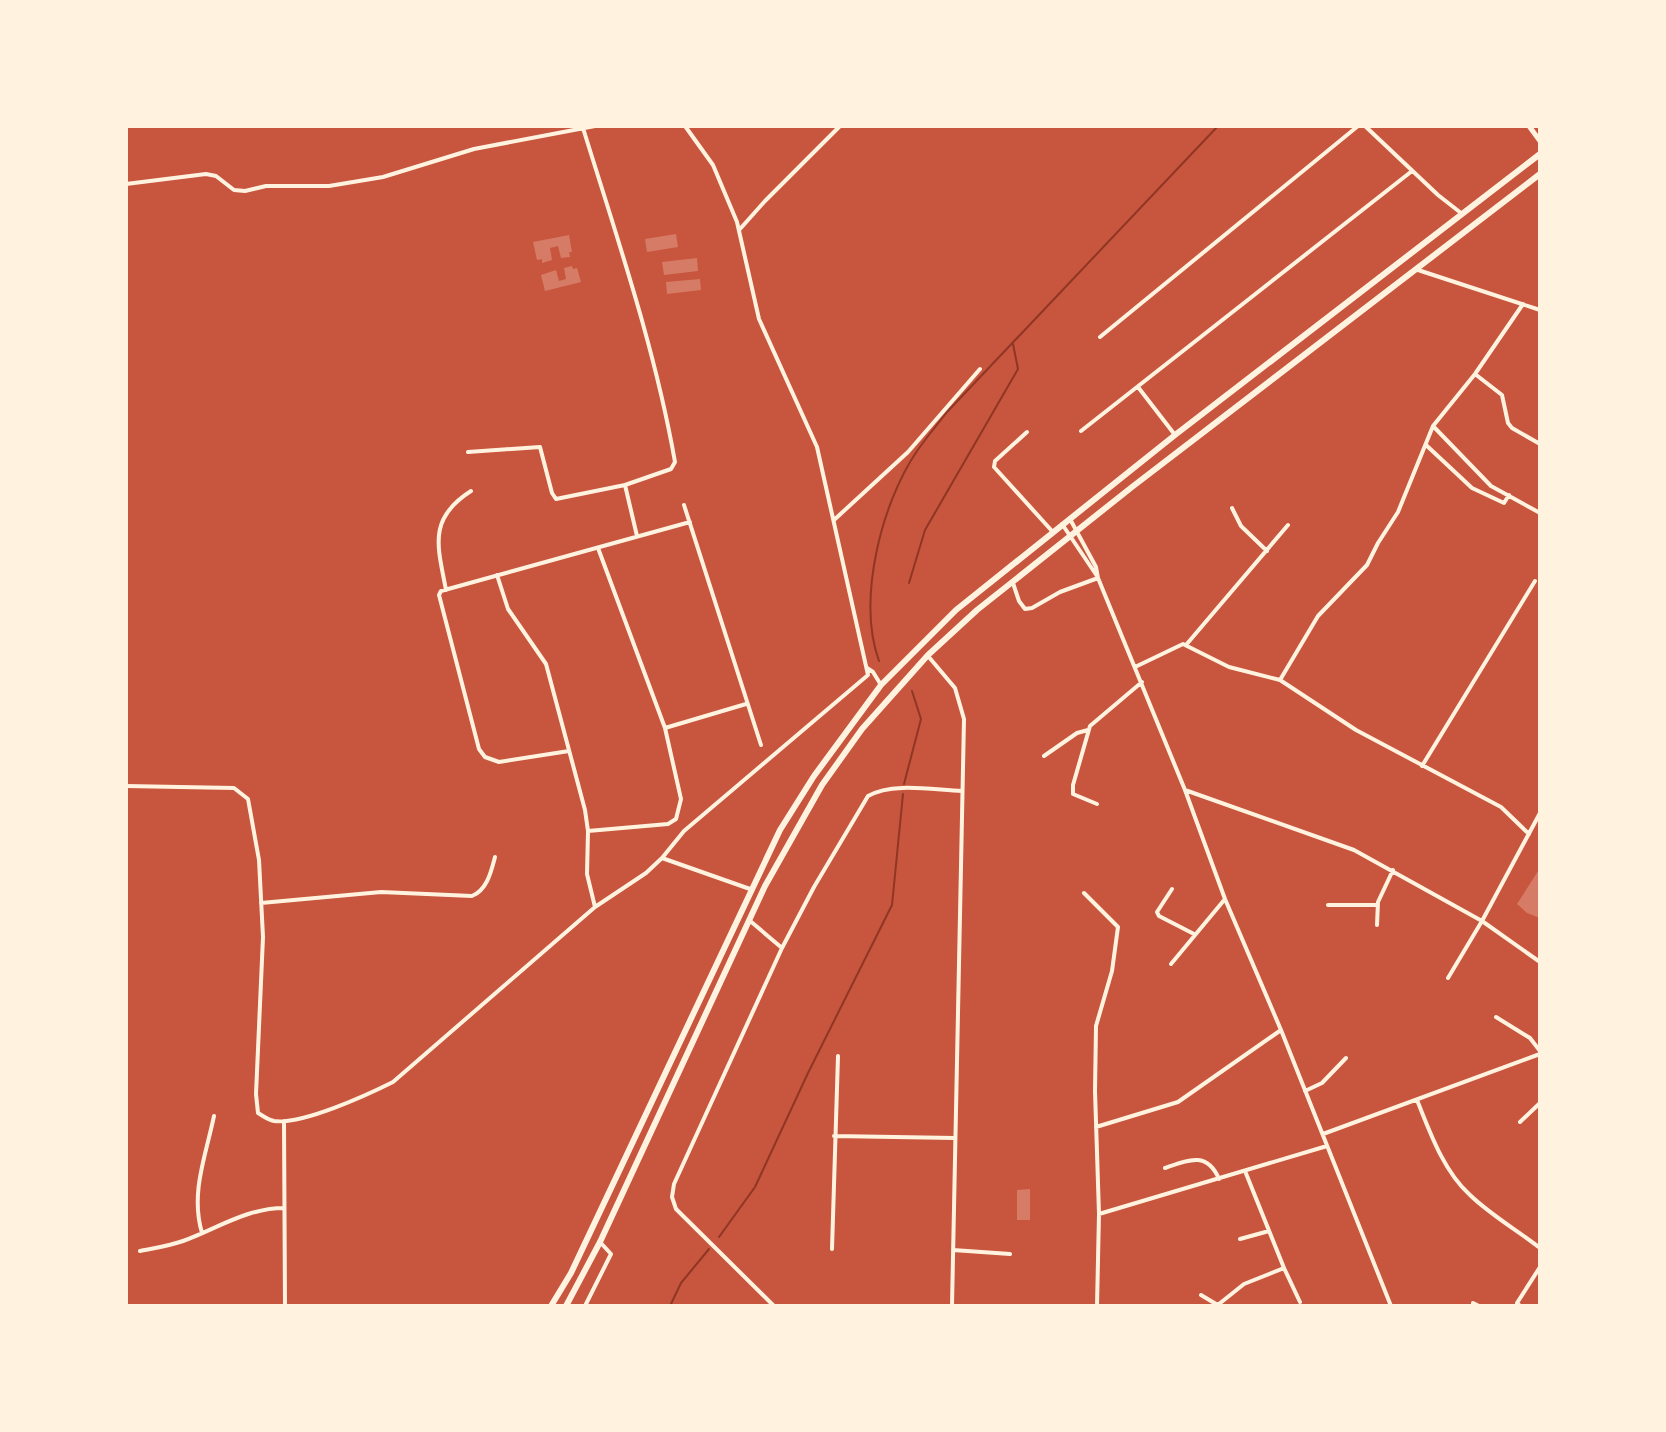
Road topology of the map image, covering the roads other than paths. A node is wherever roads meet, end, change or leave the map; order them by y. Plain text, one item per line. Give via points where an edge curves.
1 (595, 126) edge
2 (685, 126) edge
3 (840, 126) edge
4 (1358, 126) edge
5 (1365, 126) edge
6 (1529, 126) edge
7 (583, 128) junction
8 (1540, 141) edge
9 (1540, 154) edge
10 (1412, 171) junction
11 (1540, 174) edge
12 (126, 184) edge
13 (1461, 213) junction
14 (740, 229) junction
15 (1415, 269) junction
16 (1523, 304) junction
17 (1540, 310) edge
18 (1100, 337) dead end
19 (980, 369) dead end
20 (1475, 374) junction
21 (1138, 387) junction
22 (1433, 426) junction
23 (1081, 431) dead end
24 (1027, 432) dead end
25 (1175, 435) junction
26 (1540, 444) edge
27 (1426, 445) junction
28 (468, 452) dead end
29 (625, 485) junction
30 (471, 491) dead end
31 (1509, 495) junction
32 (684, 505) dead end
33 (1232, 508) dead end
34 (1540, 513) edge
35 (1070, 519) junction
36 (834, 520) junction
37 (690, 522) junction
38 (1062, 524) junction
39 (1288, 525) dead end
40 (1052, 531) junction
41 (1078, 531) junction
42 (637, 536) junction
43 (1071, 537) junction
44 (598, 548) junction
45 (1267, 551) junction
46 (497, 575) junction
47 (1098, 578) junction
48 (1535, 581) dead end
49 (1013, 582) junction
50 (446, 590) junction
51 (1186, 645) junction
52 (928, 655) junction
53 (1135, 667) junction
54 (867, 668) junction
55 (1280, 680) junction
56 (1142, 682) junction
57 (881, 685) junction
58 (746, 704) junction
59 (665, 728) junction
60 (1088, 730) junction
61 (761, 745) dead end
62 (569, 751) junction
63 (1044, 756) dead end
64 (1422, 766) junction
65 (126, 786) edge
66 (1185, 790) junction
67 (962, 791) junction
68 (1097, 804) dead end
69 (1540, 813) edge
70 (588, 831) junction
71 (1529, 834) junction
72 (495, 857) dead end
73 (662, 858) junction
74 (1393, 870) junction
75 (750, 889) junction
76 (1172, 889) dead end
77 (1084, 893) dead end
78 (1225, 899) junction
79 (261, 903) junction
80 (1328, 905) dead end
81 (1377, 905) junction
82 (595, 907) junction
83 (749, 920) junction
84 (1482, 921) junction
85 (1377, 925) dead end
86 (1194, 934) junction
87 (782, 948) junction
88 (1540, 962) edge
89 (1171, 964) dead end
90 (1448, 978) dead end
91 (1496, 1017) dead end
92 (1281, 1030) junction
93 (1540, 1052) edge
94 (838, 1056) dead end
95 (1346, 1058) dead end
96 (1305, 1091) junction
97 (1417, 1099) junction
98 (1540, 1103) edge
99 (214, 1116) dead end
100 (284, 1121) junction
101 (1520, 1122) dead end
102 (1096, 1127) junction
103 (1323, 1134) junction
104 (834, 1136) junction
105 (955, 1138) junction
106 (1327, 1146) junction
107 (1165, 1168) dead end
108 (1245, 1171) junction
109 (1219, 1179) junction
110 (284, 1208) junction
111 (1099, 1214) junction
112 (1269, 1231) junction
113 (202, 1233) junction
114 (1240, 1239) dead end
115 (600, 1242) junction
116 (1540, 1248) edge
117 (832, 1249) dead end
118 (953, 1250) junction
119 (140, 1251) dead end
120 (1010, 1254) dead end
121 (1540, 1267) edge
122 (1284, 1268) junction
123 (1201, 1295) dead end
124 (1300, 1302) dead end
125 (1517, 1305) edge
126 (285, 1306) edge
127 (551, 1306) edge
128 (566, 1306) edge
129 (585, 1306) edge
130 (774, 1306) edge
131 (952, 1306) edge
132 (1097, 1306) edge
133 (1391, 1306) edge

1 - 7 street
2 - 14 street via 713,165
3 - 14 street
4 - 18 street
5 - 10 street
6 - 8 street
7 - 12 street via 474,149 383,177 314,188 234,190 206,174
7 - 29 street via 628,273 675,462 671,469
9 - 13 main road
10 - 13 street
10 - 21 street
11 - 15 main road
13 - 25 main road
14 - 36 street via 759,319 811,430
15 - 16 street
15 - 41 main road
16 - 17 street
16 - 20 street
19 - 36 street via 908,452
20 - 22 street
20 - 26 street via 1502,395 1512,428
21 - 23 street
21 - 25 street
22 - 27 street
22 - 31 street via 1491,486
24 - 40 street via 994,467
25 - 35 main road
27 - 31 street via 1472,488 1504,503
27 - 55 street via 1398,512 1367,565 1318,616
28 - 29 street via 540,447 556,499
29 - 42 street
30 - 50 street via 454,502 437,535
31 - 34 street
32 - 37 street
33 - 45 street via 1241,526
35 - 38 main road
35 - 41 street
36 - 54 street
37 - 42 street
37 - 58 street
38 - 40 main road
38 - 43 street
39 - 45 street
40 - 57 main road via 956,610
41 - 43 main road
41 - 47 street
42 - 44 street
43 - 47 street
43 - 49 main road
44 - 46 street
44 - 59 street
45 - 51 street
46 - 50 street
46 - 62 street via 508,609 546,664
47 - 49 street via 1025,609
47 - 53 street
48 - 64 street
49 - 52 main road
50 - 62 street via 438,599 485,757 499,762
51 - 53 street
51 - 55 street via 1229,667
52 - 67 street via 959,696 964,719
52 - 83 main road via 862,729 822,785
53 - 56 street
54 - 57 street
54 - 73 street via 866,679 684,831
55 - 64 street
56 - 60 street
56 - 66 street
57 - 75 main road via 814,776
58 - 59 street
58 - 61 street
59 - 70 street via 681,799 676,819
60 - 63 street
60 - 68 street via 1073,794
62 - 70 street
64 - 71 street via 1501,807
65 - 79 street via 234,788 243,793 255,828
66 - 74 street via 1319,836
66 - 78 street
67 - 87 street via 891,789 868,796
67 - 105 street
69 - 71 street
70 - 82 street via 587,874
71 - 84 street
72 - 79 street via 489,879 472,896 381,892
73 - 75 street
73 - 82 street
74 - 81 street
74 - 84 street
75 - 127 main road
76 - 86 street via 1157,912
77 - 102 street via 1118,927 1112,971 1097,1017
78 - 86 street
78 - 92 street
79 - 100 street via 258,1113
80 - 81 street
81 - 85 street
82 - 100 street via 393,1082
83 - 87 street
83 - 115 main road
84 - 88 street
84 - 90 street
86 - 89 street
87 - 130 street via 686,1153 672,1197 685,1219
91 - 93 street via 1530,1038
92 - 96 street
92 - 102 street via 1178,1102
93 - 97 street
94 - 104 street
95 - 96 street via 1322,1083
96 - 103 street
97 - 103 street
97 - 116 street via 1451,1172 1468,1194
98 - 101 street
99 - 113 street via 200,1169 197,1207
100 - 110 street
102 - 111 street
103 - 106 street
104 - 105 street
104 - 117 street
105 - 118 street
106 - 108 street
106 - 133 street
107 - 109 street via 1194,1158 1208,1164
108 - 109 street
108 - 112 street
109 - 111 street
110 - 113 street via 242,1215
110 - 126 street
111 - 132 street
112 - 114 street
112 - 122 street
113 - 119 street
115 - 128 main road
115 - 129 street via 611,1254
118 - 120 street
118 - 131 street
121 - 125 street
122 - 123 street via 1244,1284 1219,1304
122 - 124 street

